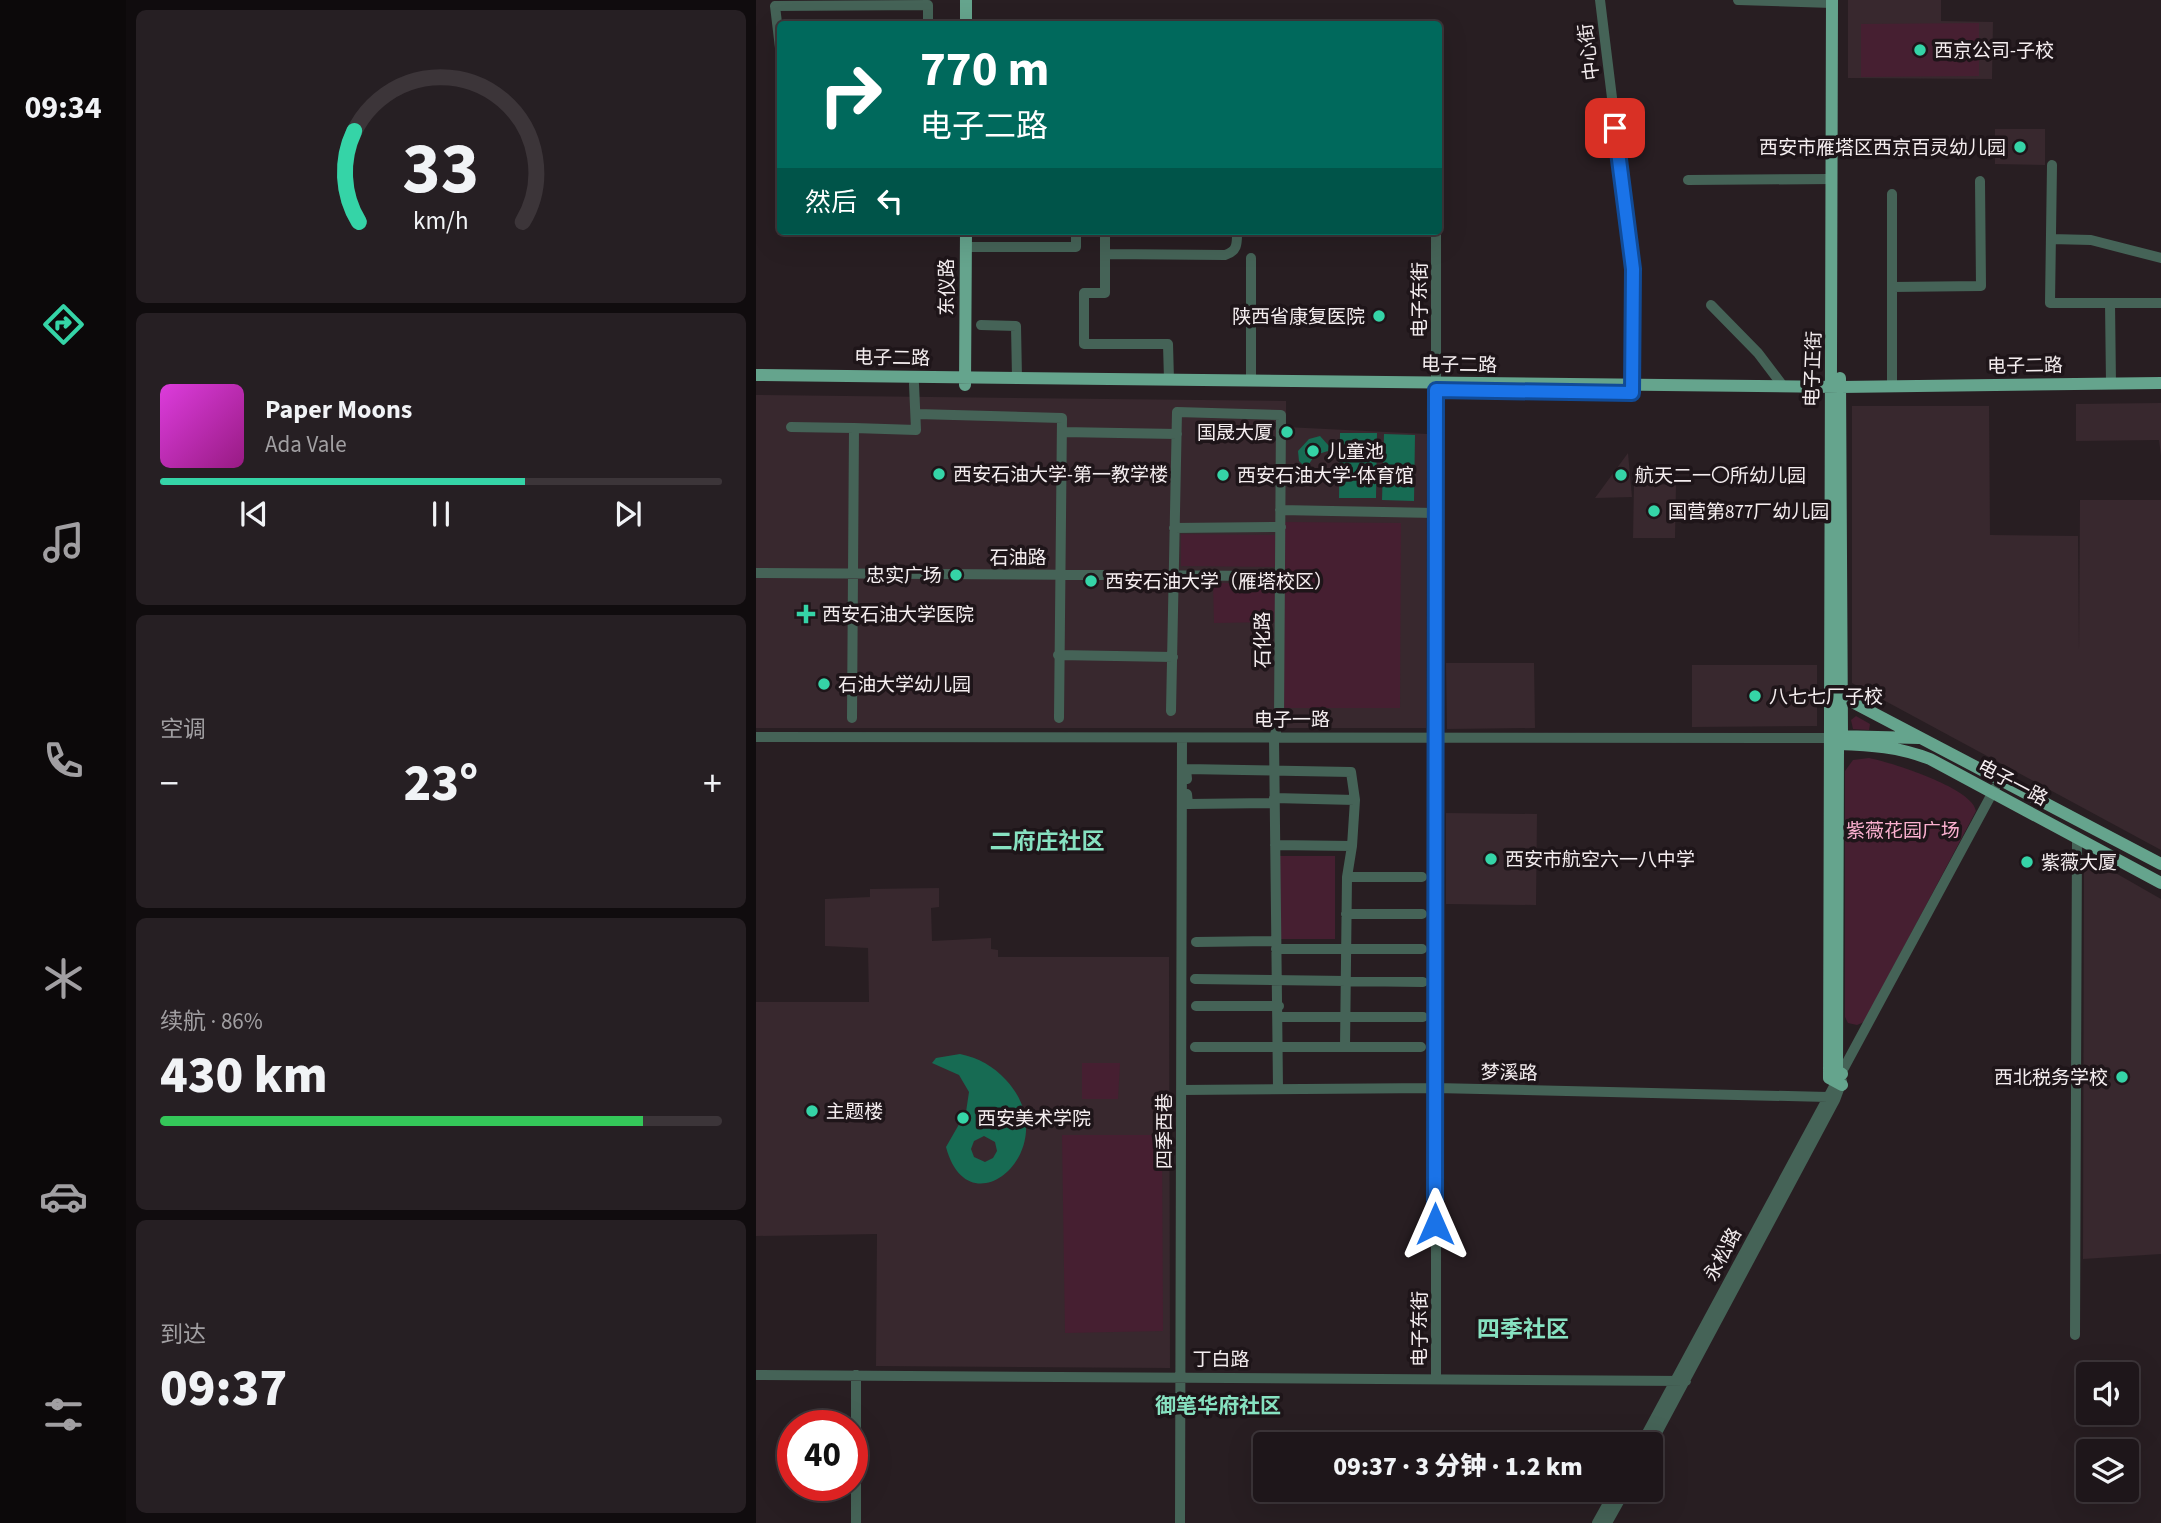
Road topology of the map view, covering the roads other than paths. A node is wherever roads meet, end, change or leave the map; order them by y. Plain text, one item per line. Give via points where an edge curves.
1 (959, 0) edge
2 (966, 0) edge
3 (1600, 0) edge
4 (1738, 0) edge
5 (1835, 1) edge
6 (928, 21) edge
7 (959, 21) edge
8 (966, 21) edge
9 (777, 23) edge
10 (2052, 165) dead end
11 (1832, 179) junction
12 (1688, 180) dead end
13 (1980, 181) dead end
14 (1892, 194) dead end
15 (959, 235) edge
16 (965, 235) edge
17 (1076, 235) edge
18 (1105, 235) edge
19 (1237, 235) edge
20 (1436, 235) edge
21 (2051, 239) junction
22 (965, 247) junction
23 (1105, 254) junction
24 (1251, 258) dead end
25 (2161, 258) edge
26 (1892, 287) junction
27 (2110, 303) junction
28 (2161, 303) edge
29 (1711, 305) dead end
30 (981, 325) dead end
31 (756, 375) edge
32 (1017, 378) junction
33 (1169, 380) junction
34 (962, 381) junction
35 (1251, 381) junction
36 (756, 383) edge
37 (2161, 383) edge
38 (914, 384) junction
39 (2111, 384) junction
40 (1436, 386) junction
41 (1783, 386) junction
42 (1892, 386) junction
43 (1632, 389) junction
44 (2161, 389) edge
45 (1835, 390) junction
46 (917, 414) junction
47 (791, 427) dead end
48 (854, 428) junction
49 (1062, 432) junction
50 (1177, 434) junction
51 (1280, 510) junction
52 (1435, 513) junction
53 (1281, 527) junction
54 (1174, 528) junction
55 (756, 573) edge
56 (851, 574) junction
57 (1059, 575) junction
58 (1174, 575) junction
59 (1279, 576) junction
60 (1058, 655) junction
61 (1173, 657) junction
62 (1836, 693) junction
63 (1171, 711) dead end
64 (852, 718) dead end
65 (1059, 718) dead end
66 (756, 737) edge
67 (1435, 737) junction
68 (1182, 738) junction
69 (1273, 738) junction
70 (1925, 738) junction
71 (1836, 739) junction
72 (1275, 772) junction
73 (2000, 778) junction
74 (1993, 792) junction
75 (1274, 800) junction
76 (1355, 800) junction
77 (2077, 838) junction
78 (1275, 845) junction
79 (1352, 846) junction
80 (2161, 864) edge
81 (1347, 877) junction
82 (1422, 877) dead end
83 (2161, 883) edge
84 (1346, 914) junction
85 (1422, 914) dead end
86 (1196, 942) dead end
87 (1276, 945) junction
88 (1346, 948) junction
89 (1422, 949) dead end
90 (1195, 979) dead end
91 (1277, 981) junction
92 (1345, 982) junction
93 (1423, 982) dead end
94 (1196, 1006) dead end
95 (1278, 1011) junction
96 (1345, 1017) junction
97 (1423, 1017) dead end
98 (1195, 1047) dead end
99 (1278, 1047) junction
100 (1345, 1047) junction
101 (1421, 1047) dead end
102 (1840, 1080) junction
103 (1278, 1088) junction
104 (1435, 1088) junction
105 (1182, 1090) junction
106 (1832, 1099) junction
107 (2075, 1335) dead end
108 (756, 1375) edge
109 (856, 1375) junction
110 (1181, 1377) junction
111 (1436, 1378) junction
112 (1681, 1381) junction
113 (1649, 1432) edge
114 (1657, 1432) edge
115 (1609, 1502) edge
116 (1619, 1502) edge
117 (856, 1523) edge
118 (1180, 1523) edge
119 (1597, 1523) edge
120 (1607, 1523) edge

1 - 7 main road
2 - 8 main road
3 - 43 street, 中心街 via 1633,269
4 - 5 street
5 - 11 main road, 电子正街
5 - 45 main road, 电子正街
6 - 9 street via 928,5 775,6
10 - 21 street
11 - 12 street
11 - 45 main road, 电子正街
13 - 26 street via 1980,286
14 - 26 street
15 - 34 main road, 东仪路
16 - 22 main road, 东仪路
17 - 22 street via 1076,247
18 - 23 street
19 - 23 street via 1237,247 1225,255
20 - 40 street, 电子东街
21 - 25 street via 2091,240
21 - 27 street via 2050,303
22 - 34 main road, 东仪路
23 - 33 street via 1105,293 1084,293 1084,344 1168,344
24 - 35 street
26 - 42 street
27 - 28 street
27 - 39 street
29 - 41 street
30 - 32 street via 1016,326
31 - 34 main road, 电子二路
32 - 33 main road, 电子二路
32 - 34 main road, 电子二路
33 - 35 main road, 电子二路
34 - 38 main road, 电子二路
34 - 40 main road, 电子二路
35 - 40 main road, 电子二路
36 - 38 main road, 电子二路
37 - 39 main road, 电子二路
38 - 46 street
39 - 42 main road, 电子二路
40 - 43 main road, 电子二路
40 - 52 street, 电子东街
41 - 43 main road, 电子二路
41 - 45 main road, 电子二路
42 - 45 main road, 电子二路
43 - 45 main road, 电子二路
44 - 45 main road, 电子二路
45 - 62 main road, 电子正街
46 - 48 street via 916,430
46 - 49 street via 1062,418
47 - 48 street
48 - 56 street
49 - 50 street
49 - 57 street
50 - 51 street, 石化路 via 1177,412 1281,415
50 - 54 street
51 - 52 street
51 - 53 street, 石化路
52 - 67 street, 电子东街
53 - 54 street
53 - 59 street, 石化路
54 - 58 street
55 - 56 street, 石油路
56 - 57 street, 石油路
56 - 64 street
57 - 58 street, 石油路
57 - 60 street
58 - 59 street, 石油路
58 - 61 street
59 - 69 street, 石化路 via 1279,720
60 - 61 street
60 - 65 street
61 - 63 street
62 - 70 main road, 电子一路
62 - 71 main road, 电子正街
66 - 68 street, 电子一路
67 - 69 street, 电子一路
67 - 71 street, 电子一路
67 - 104 street, 电子东街
68 - 69 street, 电子一路
68 - 105 street, 四季西巷
69 - 72 street, 石化路
70 - 71 main road, 电子一路
70 - 73 main road, 电子一路
71 - 74 main road, 电子一路 via 1906,750
71 - 102 main road
72 - 75 street, 石化路
72 - 75 street via 1186,769 1188,804
72 - 76 street via 1351,772
73 - 74 street, 永松路
73 - 80 main road, 电子一路
74 - 77 main road, 电子一路
74 - 102 street, 永松路
75 - 76 street
75 - 78 street, 石化路
76 - 79 street
77 - 83 main road, 电子一路
77 - 107 street
78 - 79 street
78 - 87 street, 石化路
79 - 81 street
81 - 82 street
81 - 84 street
84 - 85 street
84 - 88 street
86 - 87 street
87 - 88 street
87 - 91 street, 石化路
88 - 89 street
88 - 92 street
90 - 91 street
91 - 92 street
91 - 95 street, 石化路
92 - 93 street
92 - 96 street
94 - 95 street
95 - 96 street
95 - 99 street, 石化路
96 - 97 street
96 - 100 street
98 - 99 street
99 - 100 street
99 - 103 street, 石化路
100 - 101 street
102 - 106 street, 永松路
103 - 104 street, 梦溪路
103 - 105 street, 梦溪路
104 - 106 street, 梦溪路
104 - 111 street, 电子东街
105 - 110 street, 四季西巷
106 - 112 street, 永松路
108 - 109 street, 丁白路
109 - 110 street, 丁白路
109 - 117 street
110 - 111 street, 丁白路
110 - 118 street, 四季西巷
111 - 112 street, 丁白路
112 - 113 street, 永松路
112 - 114 street, 永松路
115 - 119 street
116 - 120 street

